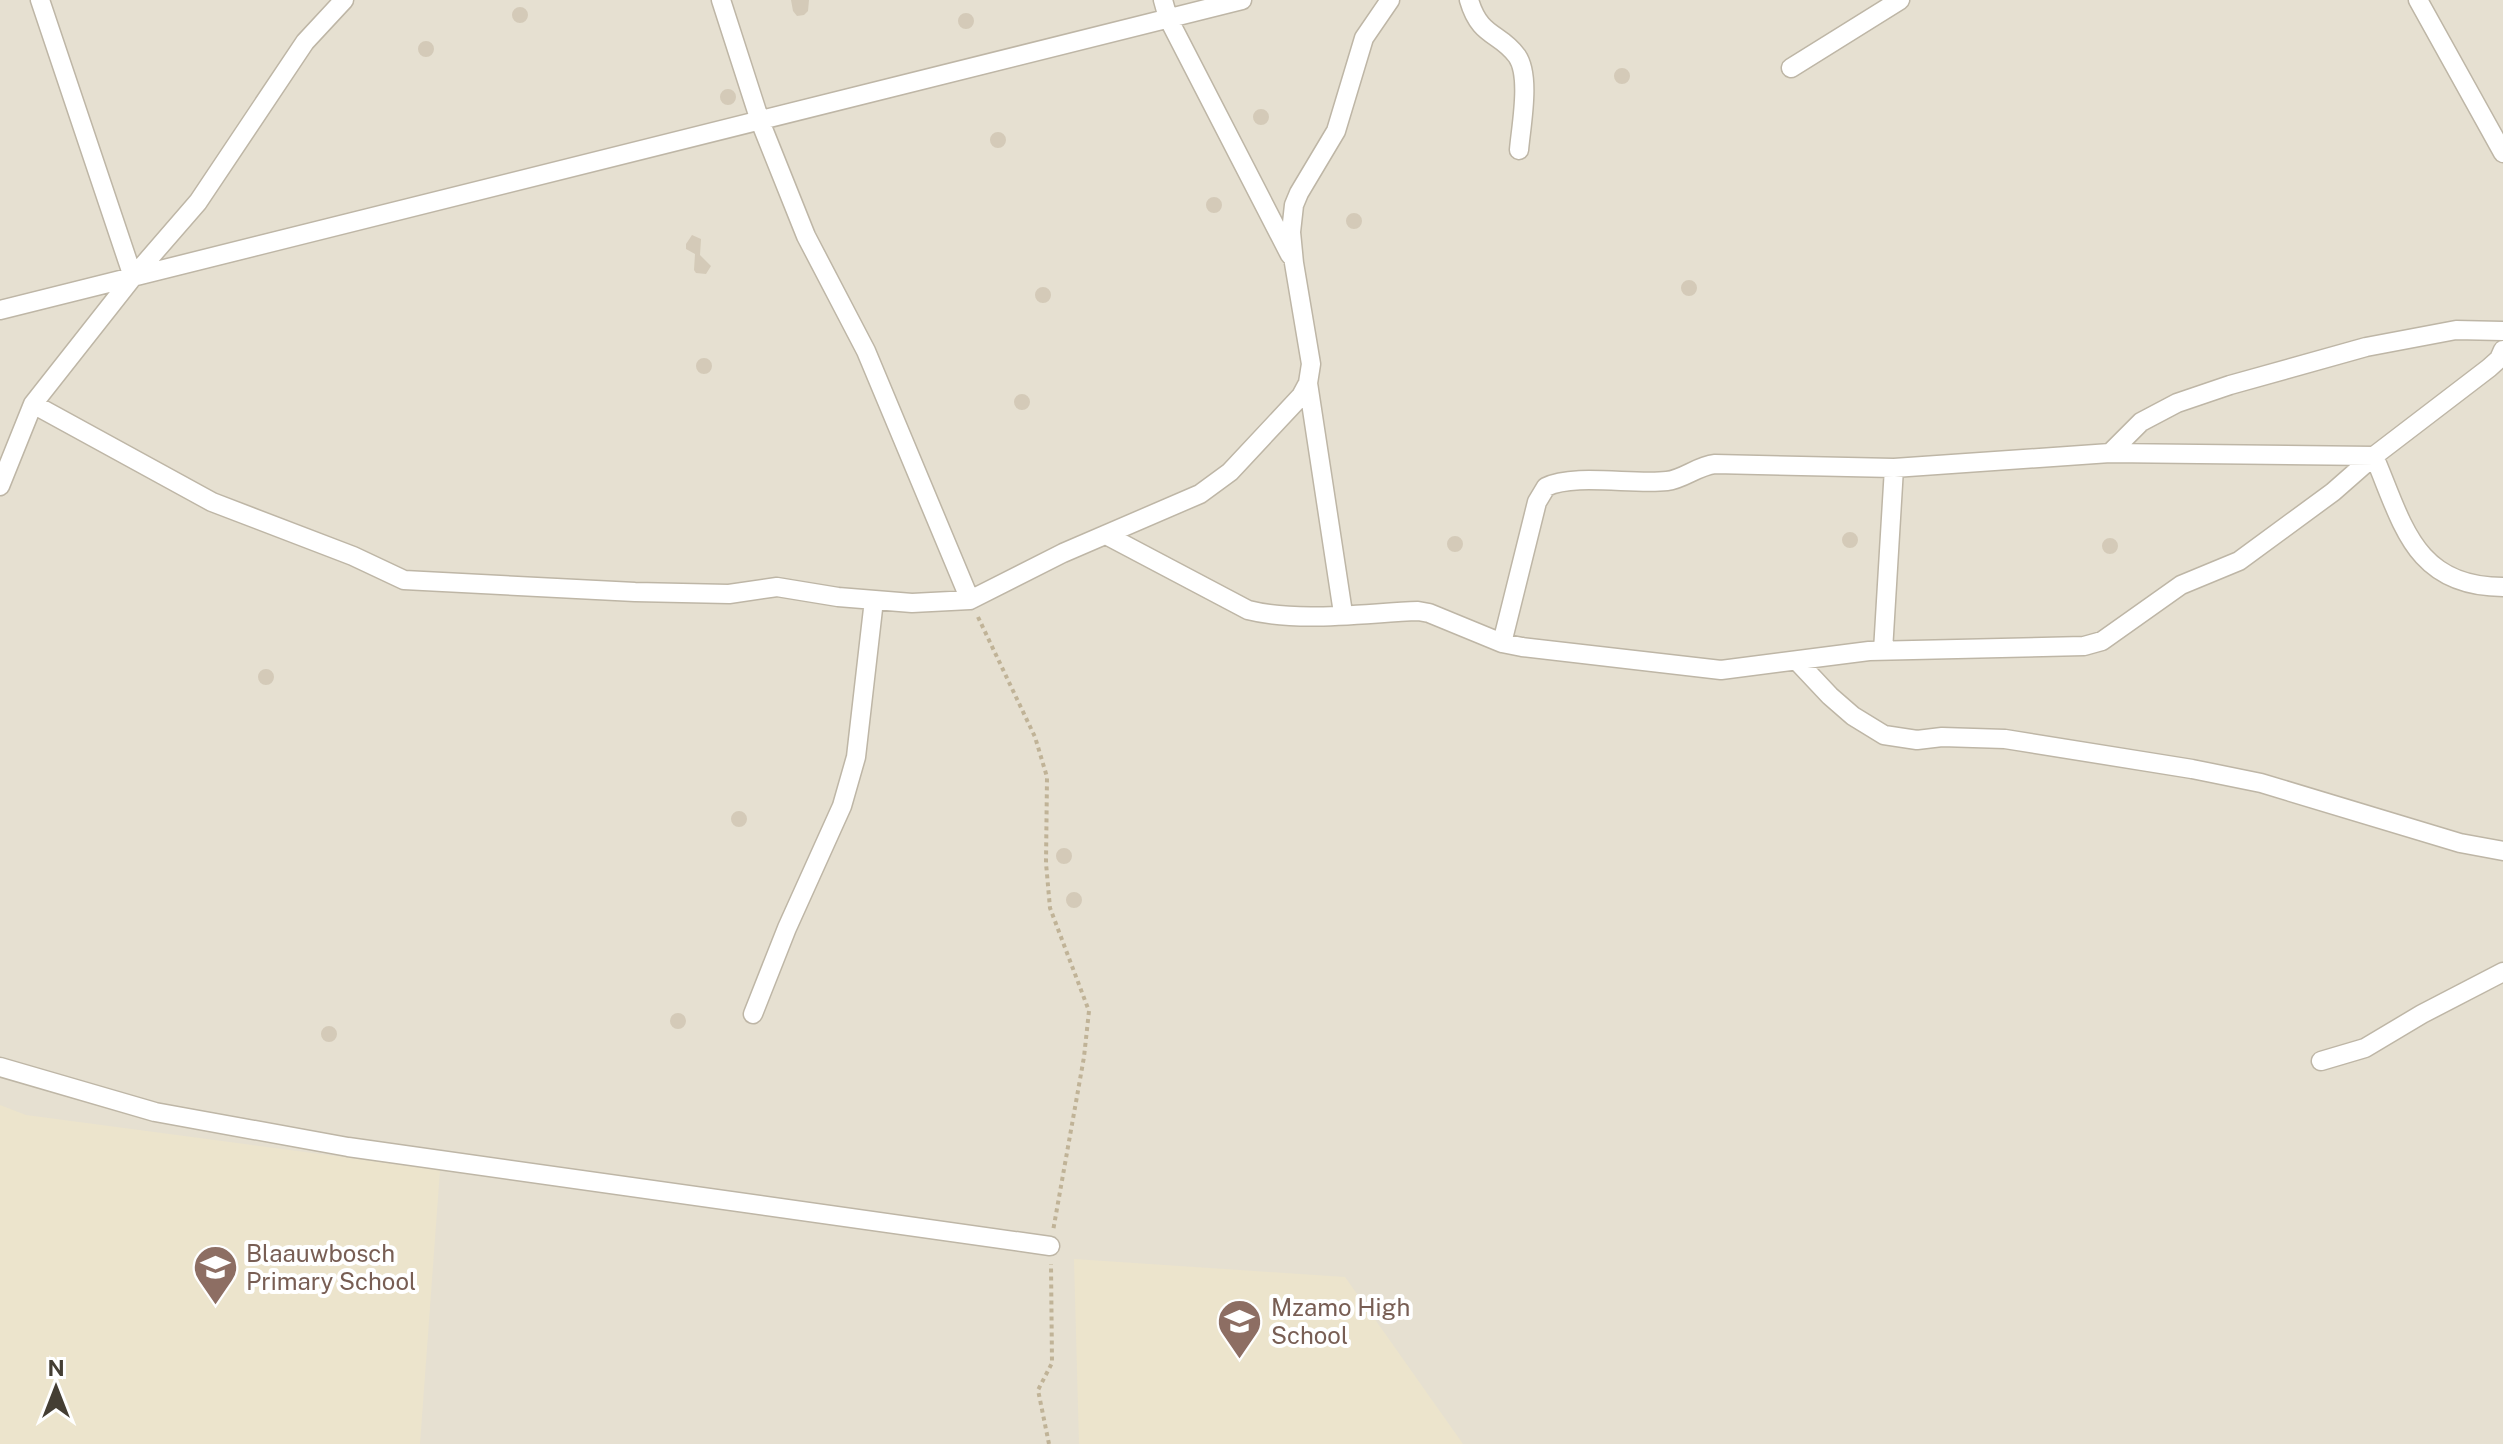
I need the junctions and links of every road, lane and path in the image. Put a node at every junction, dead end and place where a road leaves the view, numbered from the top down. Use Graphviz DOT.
graph roads {
  1 [pos="40,0"];
  2 [pos="344,0"];
  3 [pos="721,0"];
  4 [pos="1242,0"];
  5 [pos="1390,0"];
  6 [pos="1469,0"];
  7 [pos="1900,0"];
  8 [pos="2418,0"];
  9 [pos="1166,9"];
  10 [pos="1791,68"];
  11 [pos="760,121"];
  12 [pos="1519,150"];
  13 [pos="2503,153"];
  14 [pos="1294,263"];
  15 [pos="133,277"];
  16 [pos="0,310"];
  17 [pos="2503,331"];
  18 [pos="2503,350"];
  19 [pos="1308,383"];
  20 [pos="33,404"];
  21 [pos="2110,453"];
  22 [pos="2374,456"];
  23 [pos="1894,468"];
  24 [pos="0,486"];
  25 [pos="1106,535"];
  26 [pos="2503,587"];
  27 [pos="874,600"];
  28 [pos="970,600"];
  29 [pos="1343,613"];
  30 [pos="1502,643"];
  31 [pos="1883,651"];
  32 [pos="1798,662"];
  33 [pos="2503,851"];
  34 [pos="2503,972"];
  35 [pos="753,1014"];
  36 [pos="2321,1061"];
  37 [pos="0,1067"];
  38 [pos="1050,1246"];
  39 [pos="1049,1444"];
  1 -- 15 [label="street"];
  2 -- 15 [label="street"];
  3 -- 11 [label="street"];
  4 -- 9 [label="street"];
  5 -- 14 [label="street"];
  6 -- 12 [label="street"];
  7 -- 10 [label="street"];
  8 -- 13 [label="street"];
  9 -- 11 [label="street"];
  9 -- 14 [label="street"];
  11 -- 15 [label="street"];
  11 -- 28 [label="street"];
  14 -- 19 [label="street"];
  15 -- 16 [label="street"];
  15 -- 20 [label="street"];
  17 -- 21 [label="street"];
  18 -- 22 [label="street"];
  19 -- 25 [label="street"];
  19 -- 29 [label="street"];
  20 -- 24 [label="street"];
  20 -- 27 [label="street"];
  21 -- 22 [label="street"];
  21 -- 23 [label="street"];
  22 -- 26 [label="street"];
  22 -- 31 [label="street"];
  23 -- 30 [label="street"];
  23 -- 31 [label="street"];
  25 -- 28 [label="street"];
  25 -- 29 [label="street"];
  27 -- 28 [label="street"];
  27 -- 35 [label="street"];
  28 -- 38 [label="path"];
  29 -- 30 [label="street"];
  30 -- 32 [label="street"];
  31 -- 32 [label="street"];
  32 -- 33 [label="street"];
  34 -- 36 [label="street"];
  37 -- 38 [label="street"];
  38 -- 39 [label="path"];
}
